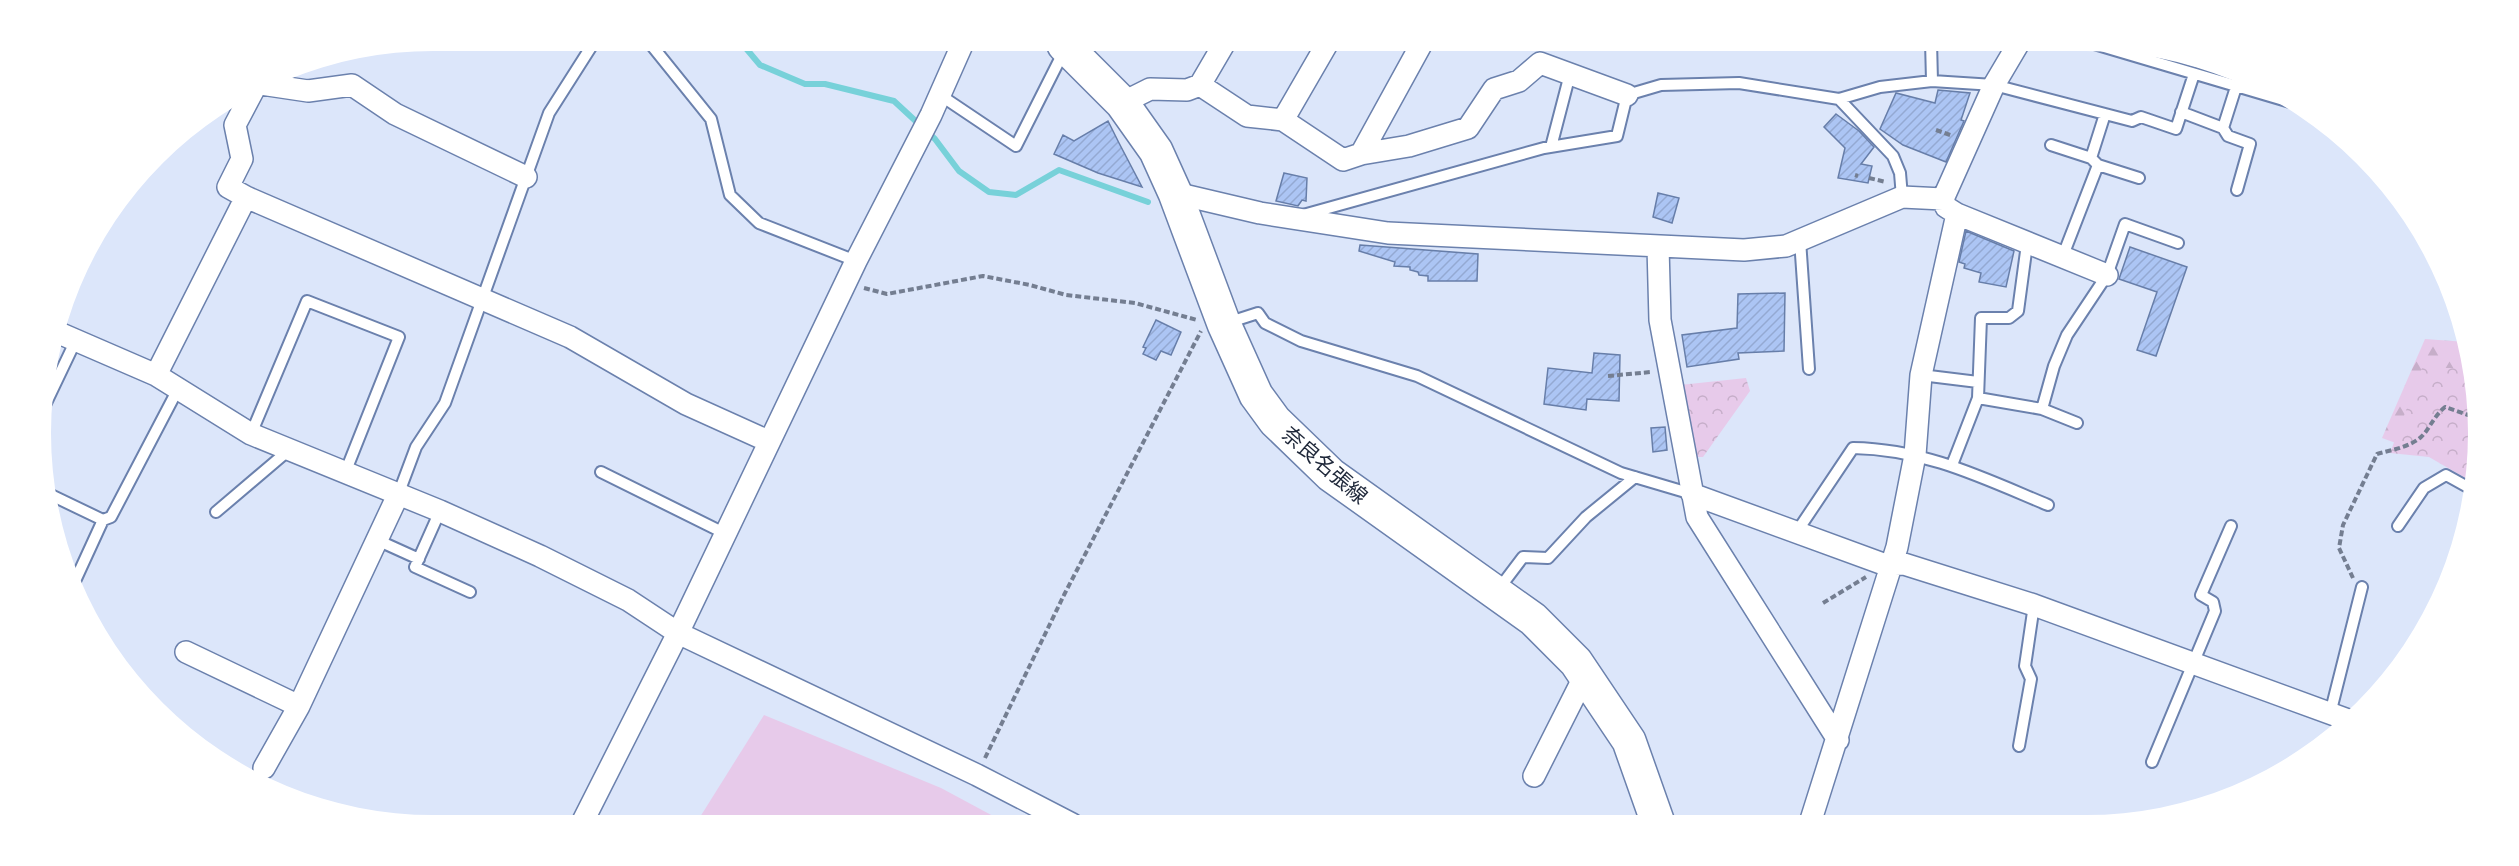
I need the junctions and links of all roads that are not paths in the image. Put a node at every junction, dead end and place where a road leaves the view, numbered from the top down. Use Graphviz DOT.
graph roads {
  1 [pos="588,51"];
  2 [pos="656,51"];
  3 [pos="959,51"];
  4 [pos="1063,51"];
  5 [pos="1070,51"];
  6 [pos="1220,51"];
  7 [pos="1323,51"];
  8 [pos="1418,51"];
  9 [pos="1931,51"];
  10 [pos="2014,51"];
  11 [pos="2127,53"];
  12 [pos="1570,74"];
  13 [pos="2194,74"];
  14 [pos="1932,81"];
  15 [pos="1994,85"];
  16 [pos="274,86"];
  17 [pos="1200,86"];
  18 [pos="2236,87"];
  19 [pos="1627,94"];
  20 [pos="940,95"];
  21 [pos="2264,95"];
  22 [pos="249,98"];
  23 [pos="1839,99"];
  24 [pos="1122,103"];
  25 [pos="2181,112"];
  26 [pos="2105,114"];
  27 [pos="1283,120"];
  28 [pos="2223,128"];
  29 [pos="2051,145"];
  30 [pos="1551,147"];
  31 [pos="1360,154"];
  32 [pos="2095,162"];
  33 [pos="526,177"];
  34 [pos="2139,178"];
  35 [pos="2237,190"];
  36 [pos="1175,193"];
  37 [pos="246,197"];
  38 [pos="1902,197"];
  39 [pos="1950,207"];
  40 [pos="1297,217"];
  41 [pos="1800,240"];
  42 [pos="2178,243"];
  43 [pos="2027,244"];
  44 [pos="1658,247"];
  45 [pos="2062,258"];
  46 [pos="856,261"];
  47 [pos="2108,275"];
  48 [pos="482,299"];
  49 [pos="1214,323"];
  50 [pos="68,337"];
  51 [pos="1809,369"];
  52 [pos="55,374"];
  53 [pos="156,375"];
  54 [pos="1921,375"];
  55 [pos="1978,382"];
  56 [pos="178,389"];
  57 [pos="1978,398"];
  58 [pos="2042,409"];
  59 [pos="2077,423"];
  60 [pos="250,434"];
  61 [pos="768,441"];
  62 [pos="289,450"];
  63 [pos="1915,455"];
  64 [pos="1952,465"];
  65 [pos="601,472"];
  66 [pos="345,473"];
  67 [pos="1635,477"];
  68 [pos="2465,486"];
  69 [pos="1692,494"];
  70 [pos="398,495"];
  71 [pos="56,498"];
  72 [pos="2048,505"];
  73 [pos="440,511"];
  74 [pos="216,512"];
  75 [pos="104,520"];
  76 [pos="2398,525"];
  77 [pos="2231,526"];
  78 [pos="724,533"];
  79 [pos="1796,533"];
  80 [pos="377,540"];
  81 [pos="419,559"];
  82 [pos="1889,565"];
  83 [pos="78,574"];
  84 [pos="2362,587"];
  85 [pos="470,592"];
  86 [pos="1496,592"];
  87 [pos="2034,604"];
  88 [pos="678,633"];
  89 [pos="186,652"];
  90 [pos="2193,663"];
  91 [pos="1585,675"];
  92 [pos="299,706"];
  93 [pos="2341,717"];
  94 [pos="2337,721"];
  95 [pos="1838,741"];
  96 [pos="2019,746"];
  97 [pos="2152,762"];
  98 [pos="261,774"];
  99 [pos="1534,776"];
  100 [pos="586,815"];
  101 [pos="1055,815"];
  102 [pos="1655,815"];
  103 [pos="1813,815"];
  1 -- 33 [label="lane"];
  2 -- 46 [label="lane"];
  3 -- 20 [label="street"];
  4 -- 20 [label="lane"];
  5 -- 24 [label="main road, 奈良名張線"];
  6 -- 17 [label="street"];
  7 -- 27 [label="street"];
  8 -- 31 [label="street"];
  9 -- 14 [label="lane"];
  10 -- 15 [label="street"];
  11 -- 13 [label="lane"];
  12 -- 19 [label="street"];
  12 -- 30 [label="lane"];
  12 -- 31 [label="street"];
  13 -- 18 [label="lane"];
  13 -- 25 [label="lane"];
  14 -- 15 [label="lane"];
  14 -- 23 [label="lane"];
  15 -- 26 [label="lane"];
  15 -- 39 [label="street"];
  16 -- 33 [label="street"];
  17 -- 24 [label="street"];
  17 -- 27 [label="street"];
  18 -- 21 [label="lane"];
  18 -- 28 [label="lane"];
  19 -- 23 [label="lane"];
  19 -- 30 [label="lane"];
  20 -- 46 [label="street"];
  22 -- 37 [label="street"];
  23 -- 38 [label="lane"];
  24 -- 36 [label="main road, 奈良名張線"];
  25 -- 26 [label="lane"];
  25 -- 28 [label="lane"];
  26 -- 32 [label="lane"];
  27 -- 31 [label="street"];
  28 -- 35 [label="lane"];
  29 -- 32 [label="lane"];
  30 -- 40 [label="lane"];
  32 -- 34 [label="lane"];
  32 -- 45 [label="lane"];
  33 -- 48 [label="lane"];
  36 -- 40 [label="street"];
  36 -- 49 [label="main road, 奈良名張線"];
  37 -- 48 [label="street"];
  37 -- 53 [label="street"];
  38 -- 39 [label="street"];
  38 -- 41 [label="street"];
  39 -- 43 [label="street"];
  39 -- 54 [label="street"];
  40 -- 44 [label="street"];
  41 -- 44 [label="street"];
  41 -- 51 [label="lane"];
  42 -- 47 [label="lane"];
  43 -- 45 [label="street"];
  43 -- 55 [label="lane"];
  44 -- 69 [label="street"];
  45 -- 47 [label="street"];
  46 -- 61 [label="street"];
  47 -- 58 [label="lane"];
  48 -- 61 [label="street"];
  48 -- 70 [label="lane"];
  49 -- 67 [label="lane"];
  49 -- 86 [label="main road, 奈良名張線"];
  50 -- 52 [label="lane"];
  50 -- 53 [label="street"];
  53 -- 56 [label="street"];
  54 -- 55 [label="lane"];
  54 -- 63 [label="street"];
  55 -- 57 [label="lane"];
  56 -- 60 [label="street"];
  56 -- 75 [label="lane"];
  57 -- 58 [label="lane"];
  57 -- 64 [label="lane"];
  58 -- 59 [label="lane"];
  60 -- 62 [label="street"];
  60 -- 66 [label="lane"];
  61 -- 78 [label="street"];
  62 -- 66 [label="street"];
  62 -- 74 [label="lane"];
  63 -- 64 [label="lane"];
  63 -- 79 [label="lane"];
  63 -- 82 [label="street"];
  64 -- 72 [label="lane"];
  65 -- 78 [label="lane"];
  66 -- 70 [label="street"];
  67 -- 69 [label="lane"];
  67 -- 86 [label="lane"];
  68 -- 76 [label="lane"];
  69 -- 79 [label="street"];
  69 -- 95 [label="street"];
  70 -- 73 [label="street"];
  70 -- 80 [label="street"];
  71 -- 75 [label="lane"];
  73 -- 81 [label="lane"];
  73 -- 88 [label="street"];
  75 -- 83 [label="lane"];
  77 -- 90 [label="lane"];
  78 -- 88 [label="street"];
  79 -- 82 [label="street"];
  80 -- 81 [label="lane"];
  80 -- 92 [label="street"];
  81 -- 85 [label="lane"];
  82 -- 87 [label="street"];
  82 -- 95 [label="street"];
  84 -- 93 [label="lane"];
  86 -- 91 [label="main road, 奈良名張線"];
  87 -- 90 [label="street"];
  87 -- 96 [label="lane"];
  88 -- 100 [label="street"];
  88 -- 101 [label="street"];
  89 -- 92 [label="street"];
  90 -- 94 [label="street"];
  90 -- 97 [label="lane"];
  91 -- 99 [label="street"];
  91 -- 102 [label="main road, 奈良名張線"];
  92 -- 98 [label="street"];
  95 -- 103 [label="street"];
}
